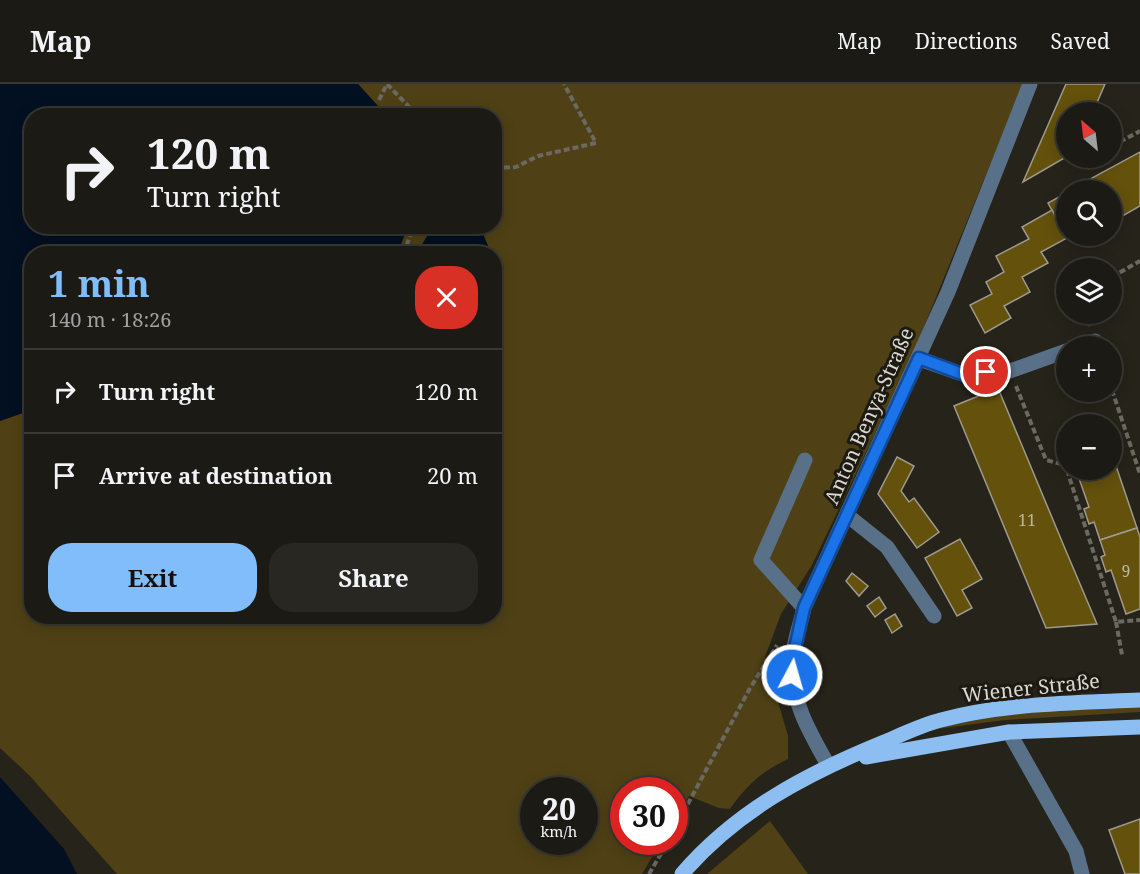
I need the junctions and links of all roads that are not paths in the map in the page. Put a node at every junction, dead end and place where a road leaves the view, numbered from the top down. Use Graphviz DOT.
graph roads {
  1 [pos="1030,84"];
  2 [pos="1056,355"];
  3 [pos="919,358"];
  4 [pos="805,460"];
  5 [pos="847,515"];
  6 [pos="804,608"];
  7 [pos="934,616"];
  8 [pos="1140,700"];
  9 [pos="1140,727"];
  10 [pos="1009,732"];
  11 [pos="828,765"];
  12 [pos="682,874"];
  13 [pos="1082,874"];
  1 -- 3 [label="street, Anton Benya-Straße"];
  2 -- 3 [label="street"];
  3 -- 5 [label="street, Anton Benya-Straße"];
  4 -- 6 [label="street"];
  5 -- 6 [label="street, Anton Benya-Straße"];
  5 -- 7 [label="street"];
  6 -- 11 [label="street, Anton Benya-Straße"];
  8 -- 11 [label="main road, Wiener Straße"];
  9 -- 10 [label="main road, Wiener Straße"];
  10 -- 11 [label="main road, Wiener Straße"];
  10 -- 13 [label="street"];
  11 -- 12 [label="main road, Wiener Straße"];
}
